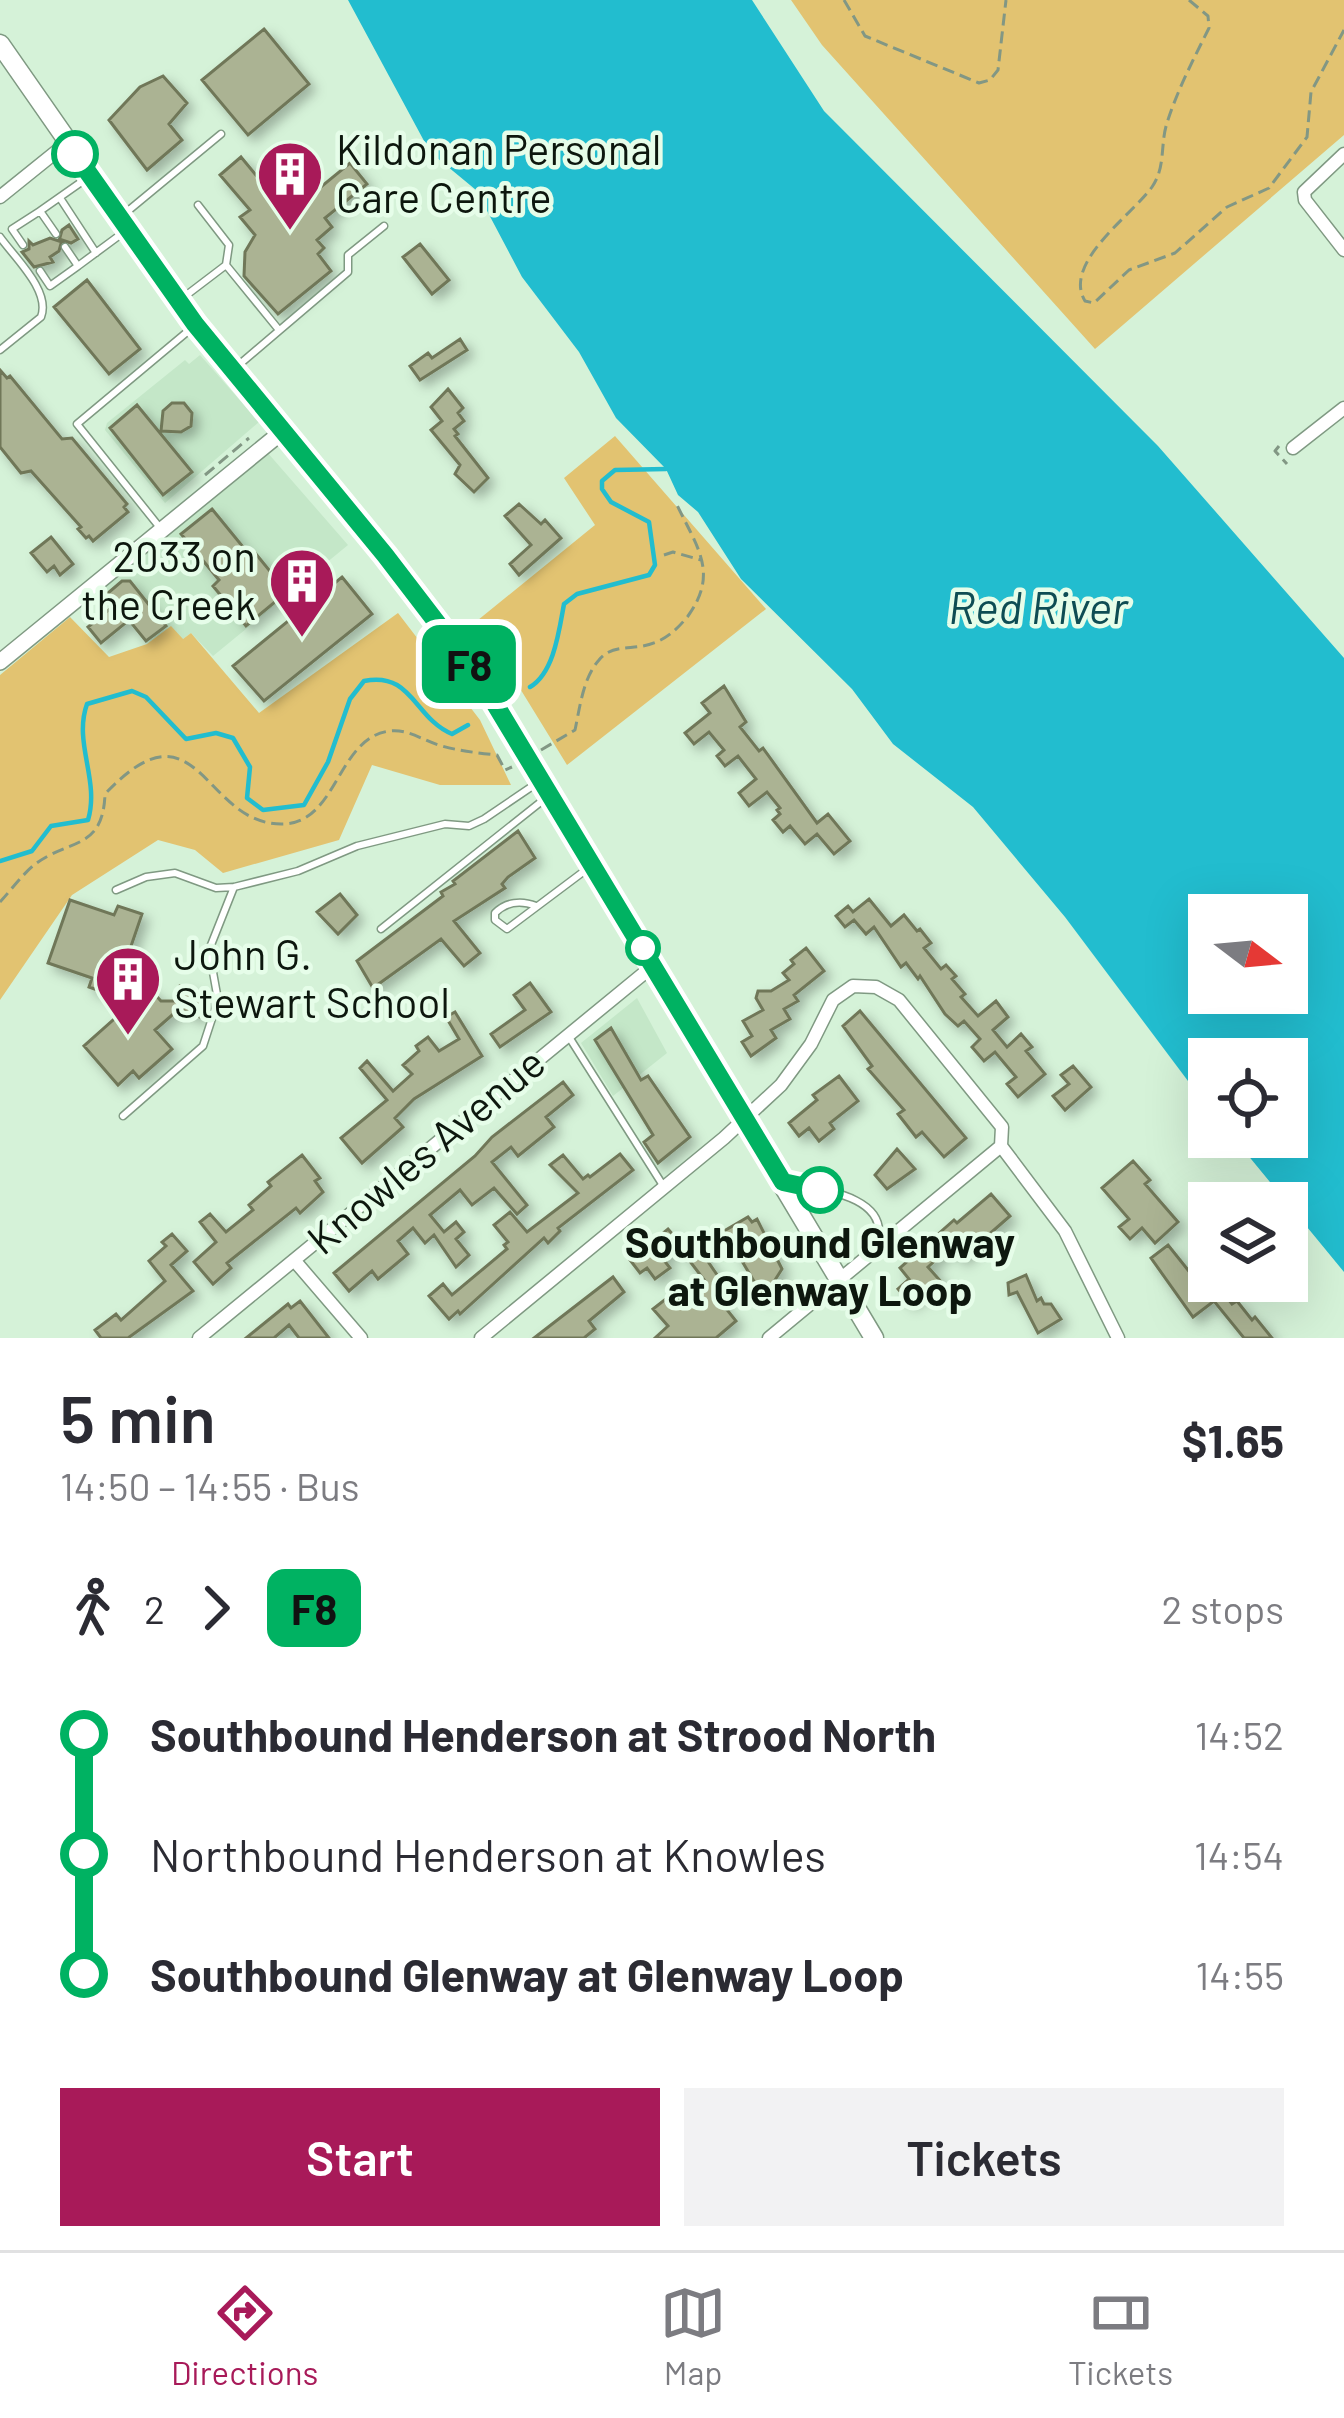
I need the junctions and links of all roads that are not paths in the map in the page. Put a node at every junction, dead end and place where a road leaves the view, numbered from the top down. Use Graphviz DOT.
graph roads {
  1 [pos="0,44"];
  2 [pos="221,134"];
  3 [pos="67,142"];
  4 [pos="1344,154"];
  5 [pos="90,176"];
  6 [pos="0,197"];
  7 [pos="60,198"];
  8 [pos="198,205"];
  9 [pos="40,211"];
  10 [pos="124,223"];
  11 [pos="384,226"];
  12 [pos="56,234"];
  13 [pos="0,237"];
  14 [pos="23,245"];
  15 [pos="65,247"];
  16 [pos="1344,250"];
  17 [pos="96,253"];
  18 [pos="226,265"];
  19 [pos="78,266"];
  20 [pos="40,271"];
  21 [pos="180,300"];
  22 [pos="195,324"];
  23 [pos="280,330"];
  24 [pos="0,350"];
  25 [pos="233,370"];
  26 [pos="1344,408"];
  27 [pos="1299,419"];
  28 [pos="283,431"];
  29 [pos="1311,435"];
  30 [pos="1293,448"];
  31 [pos="161,529"];
  32 [pos="0,662"];
  33 [pos="547,786"];
  34 [pos="594,864"];
  35 [pos="234,887"];
  36 [pos="116,890"];
  37 [pos="536,906"];
  38 [pos="381,929"];
  39 [pos="654,965"];
  40 [pos="567,1034"];
  41 [pos="123,1116"];
  42 [pos="745,1119"];
  43 [pos="1001,1146"];
  44 [pos="783,1182"];
  45 [pos="664,1187"];
  46 [pos="874,1250"];
  47 [pos="294,1260"];
  48 [pos="840,1281"];
  49 [pos="199,1338"];
  50 [pos="361,1338"];
  51 [pos="481,1338"];
  52 [pos="769,1338"];
  53 [pos="874,1338"];
  54 [pos="1118,1338"];
  1 -- 3 [label="main road"];
  2 -- 10 [label="lane"];
  3 -- 5 [label="main road"];
  3 -- 6 [label="street"];
  4 -- 16 [label="street"];
  5 -- 7 [label="lane"];
  5 -- 10 [label="main road"];
  7 -- 9 [label="lane"];
  7 -- 17 [label="lane"];
  8 -- 18 [label="lane"];
  9 -- 12 [label="lane"];
  9 -- 14 [label="lane"];
  10 -- 17 [label="lane"];
  10 -- 21 [label="main road"];
  11 -- 23 [label="lane"];
  13 -- 24 [label="lane"];
  15 -- 19 [label="lane"];
  17 -- 19 [label="lane"];
  18 -- 21 [label="lane"];
  18 -- 23 [label="lane"];
  19 -- 20 [label="lane"];
  21 -- 22 [label="main road"];
  22 -- 25 [label="main road"];
  22 -- 31 [label="lane"];
  23 -- 25 [label="lane"];
  25 -- 28 [label="main road"];
  26 -- 29 [label="street"];
  27 -- 29 [label="street"];
  28 -- 31 [label="street"];
  28 -- 33 [label="main road"];
  29 -- 30 [label="street"];
  31 -- 32 [label="street"];
  33 -- 34 [label="main road"];
  33 -- 35 [label="lane"];
  33 -- 38 [label="lane"];
  34 -- 37 [label="lane"];
  34 -- 39 [label="main road"];
  35 -- 36 [label="lane"];
  35 -- 41 [label="lane"];
  37 -- 37 [label="lane"];
  39 -- 40 [label="street, Knowles Avenue"];
  39 -- 42 [label="main road"];
  40 -- 45 [label="lane"];
  40 -- 47 [label="street, Knowles Avenue"];
  42 -- 43 [label="street"];
  42 -- 44 [label="main road"];
  42 -- 45 [label="street"];
  43 -- 46 [label="street"];
  43 -- 54 [label="street"];
  44 -- 46 [label="lane"];
  44 -- 48 [label="main road"];
  45 -- 51 [label="street"];
  46 -- 48 [label="street"];
  47 -- 49 [label="street, Knowles Avenue"];
  47 -- 50 [label="street"];
  48 -- 52 [label="street"];
  48 -- 53 [label="main road"];
}
